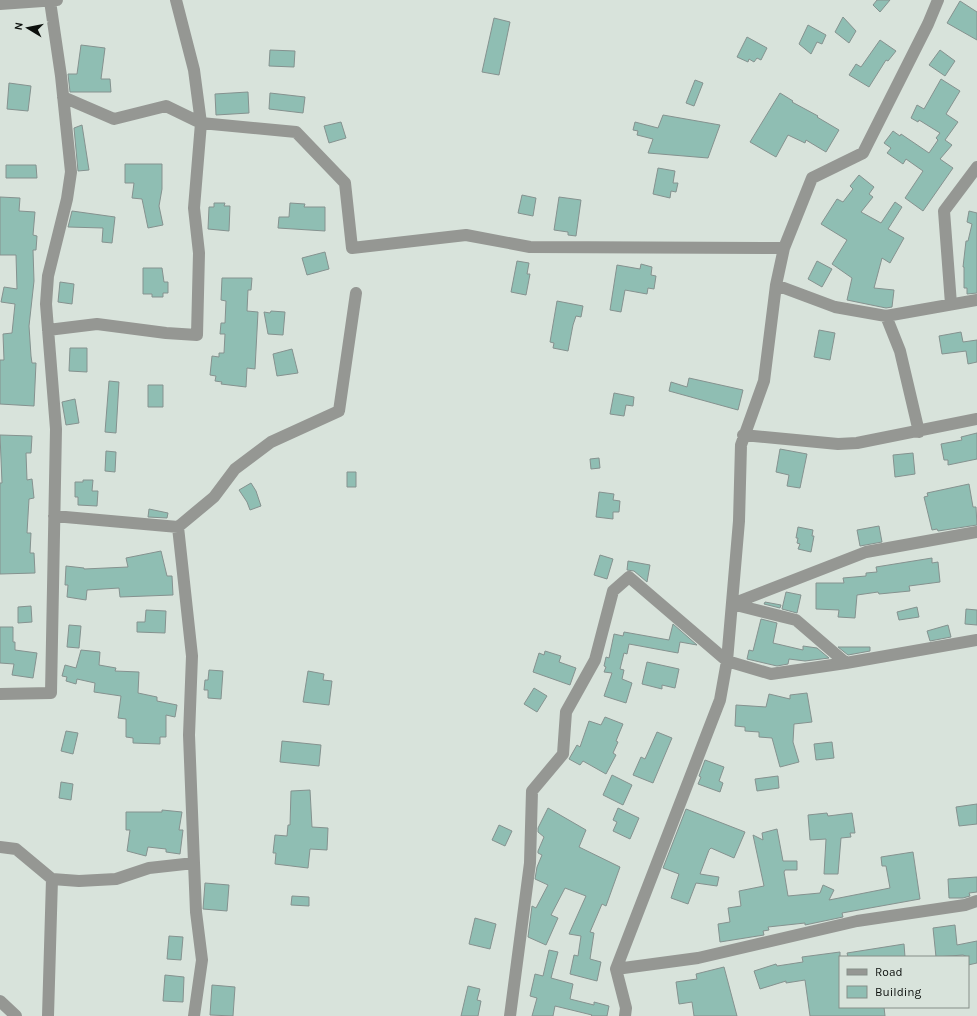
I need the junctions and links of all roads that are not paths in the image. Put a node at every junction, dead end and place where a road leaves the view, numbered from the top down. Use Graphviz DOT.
graph roads {
  1 [pos="54,0"];
  2 [pos="176,0"];
  3 [pos="938,0"];
  4 [pos="0,4"];
  5 [pos="64,97"];
  6 [pos="201,123"];
  7 [pos="977,167"];
  8 [pos="784,248"];
  9 [pos="776,285"];
  10 [pos="356,293"];
  11 [pos="977,300"];
  12 [pos="951,304"];
  13 [pos="886,316"];
  14 [pos="48,330"];
  15 [pos="977,419"];
  16 [pos="919,432"];
  17 [pos="743,435"];
  18 [pos="54,516"];
  19 [pos="178,527"];
  20 [pos="977,532"];
  21 [pos="732,604"];
  22 [pos="977,640"];
  23 [pos="727,661"];
  24 [pos="846,663"];
  25 [pos="0,694"];
  26 [pos="0,847"];
  27 [pos="194,863"];
  28 [pos="52,879"];
  29 [pos="977,901"];
  30 [pos="616,969"];
  31 [pos="0,1001"];
  32 [pos="16,1016"];
  33 [pos="48,1016"];
  34 [pos="194,1016"];
  35 [pos="510,1016"];
  36 [pos="625,1016"];
  1 -- 4 [label="street"];
  1 -- 5 [label="street"];
  2 -- 6 [label="street"];
  3 -- 8 [label="street"];
  5 -- 6 [label="street"];
  5 -- 14 [label="street"];
  6 -- 8 [label="street"];
  6 -- 14 [label="street"];
  7 -- 12 [label="street"];
  8 -- 9 [label="street"];
  9 -- 13 [label="street"];
  9 -- 17 [label="street"];
  10 -- 19 [label="street"];
  11 -- 12 [label="street"];
  12 -- 13 [label="street"];
  13 -- 16 [label="street"];
  14 -- 18 [label="street"];
  15 -- 16 [label="street"];
  16 -- 17 [label="street"];
  17 -- 21 [label="street"];
  18 -- 19 [label="street"];
  18 -- 25 [label="street"];
  19 -- 27 [label="street"];
  20 -- 21 [label="street"];
  21 -- 23 [label="street"];
  21 -- 24 [label="street"];
  22 -- 24 [label="street"];
  23 -- 24 [label="street"];
  23 -- 30 [label="street"];
  23 -- 35 [label="street"];
  26 -- 28 [label="street"];
  27 -- 28 [label="street"];
  27 -- 34 [label="street"];
  28 -- 33 [label="street"];
  29 -- 30 [label="street"];
  30 -- 36 [label="street"];
  31 -- 32 [label="street"];
}
